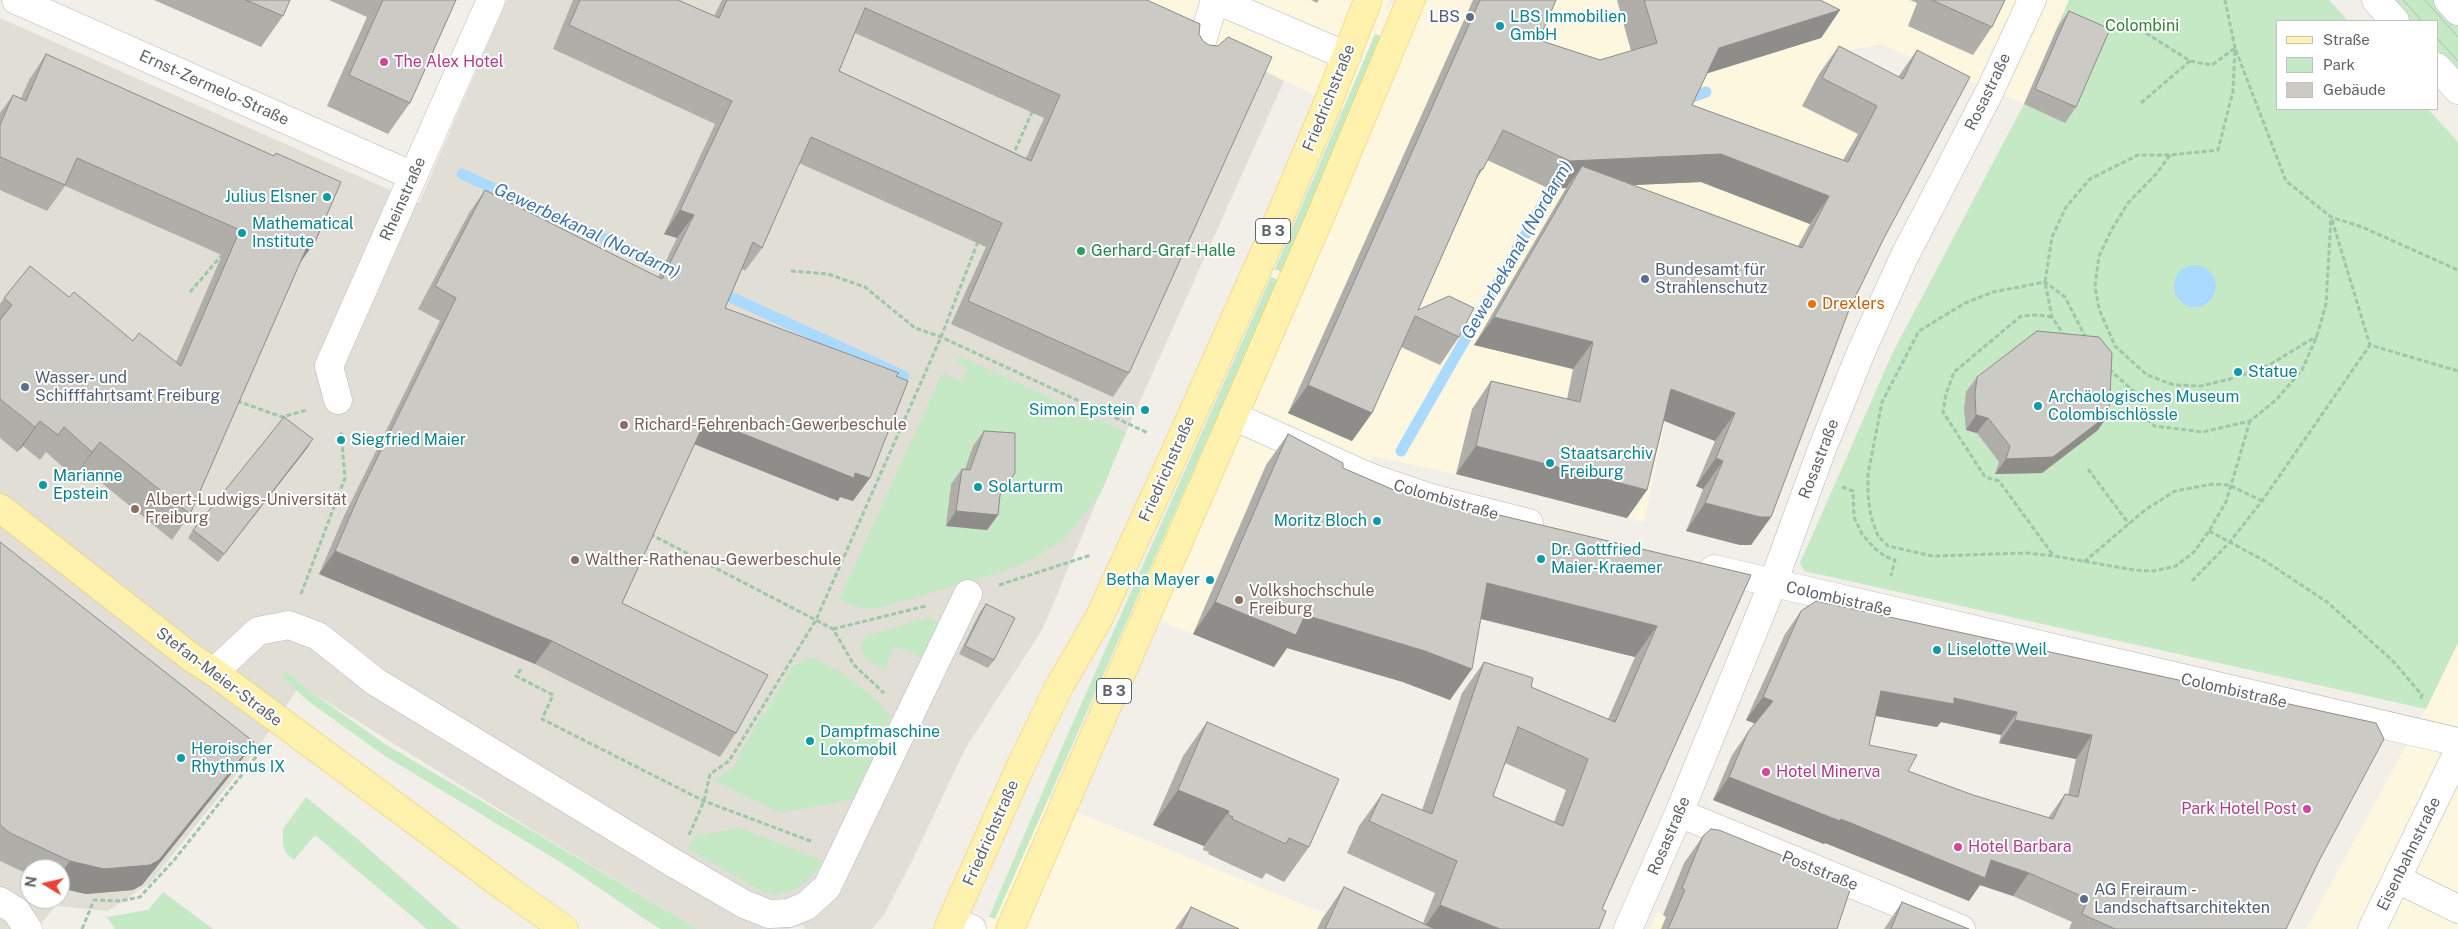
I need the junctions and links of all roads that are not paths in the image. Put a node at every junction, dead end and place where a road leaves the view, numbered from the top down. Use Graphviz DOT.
graph roads {
  1 [pos="16,0"];
  2 [pos="491,0"];
  3 [pos="1216,0"];
  4 [pos="1368,0"];
  5 [pos="1410,0"];
  6 [pos="2032,0"];
  7 [pos="2376,0"];
  8 [pos="2448,0"];
  9 [pos="2458,11"];
  10 [pos="2394,20"];
  11 [pos="1198,54"];
  12 [pos="1347,56"];
  13 [pos="2438,68"];
  14 [pos="2458,90"];
  15 [pos="413,176"];
  16 [pos="338,400"];
  17 [pos="1233,416"];
  18 [pos="0,508"];
  19 [pos="1554,529"];
  20 [pos="1687,562"];
  21 [pos="1773,583"];
  22 [pos="968,594"];
  23 [pos="214,672"];
  24 [pos="2458,742"];
  25 [pos="2458,752"];
  26 [pos="1679,813"];
  27 [pos="2397,879"];
  28 [pos="0,901"];
  29 [pos="2458,909"];
  30 [pos="957,926"];
  31 [pos="28,929"];
  32 [pos="564,929"];
  33 [pos="1010,929"];
  34 [pos="1628,929"];
  35 [pos="1961,929"];
  36 [pos="2372,929"];
  1 -- 15 [label="street, Ernst-Zermelo-Straße"];
  2 -- 15 [label="street, Rheinstraße"];
  3 -- 11 [label="street"];
  3 -- 12 [label="street"];
  4 -- 12 [label="main road, Friedrichstraße / B 3"];
  5 -- 17 [label="main road, B 3"];
  6 -- 21 [label="street, Rosastraße"];
  7 -- 10 [label="street"];
  8 -- 9 [label="street"];
  12 -- 30 [label="main road, Friedrichstraße / B 3"];
  13 -- 14 [label="street"];
  15 -- 16 [label="street, Rheinstraße"];
  17 -- 19 [label="street, Colombistraße"];
  17 -- 33 [label="main road, B 3"];
  18 -- 23 [label="main road, Stefan-Meier-Straße"];
  20 -- 21 [label="street, Colombistraße"];
  21 -- 24 [label="street, Colombistraße"];
  21 -- 26 [label="street, Rosastraße"];
  22 -- 23 [label="street"];
  23 -- 32 [label="main road, Stefan-Meier-Straße"];
  25 -- 27 [label="street, Eisenbahnstraße"];
  26 -- 34 [label="street, Rosastraße"];
  26 -- 35 [label="street, Poststraße"];
  27 -- 29 [label="street"];
  27 -- 36 [label="street, Eisenbahnstraße"];
  28 -- 31 [label="street"];
}
